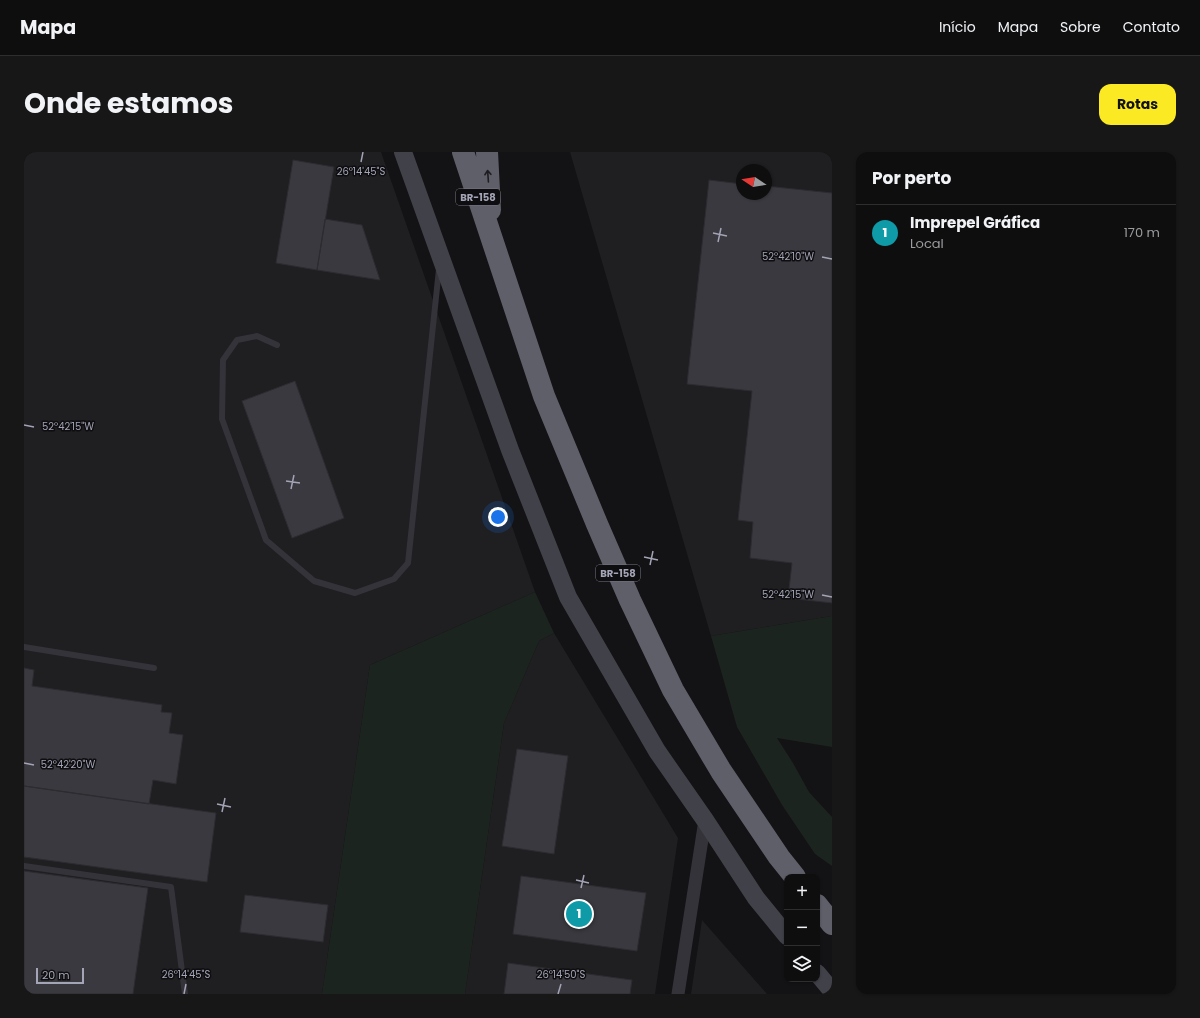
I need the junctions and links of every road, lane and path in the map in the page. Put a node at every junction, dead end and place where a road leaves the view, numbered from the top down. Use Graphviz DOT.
graph roads {
  1 [pos="403,152"];
  2 [pos="463,152"];
  3 [pos="487,152"];
  4 [pos="493,243"];
  5 [pos="441,256"];
  6 [pos="277,345"];
  7 [pos="24,647"];
  8 [pos="154,668"];
  9 [pos="705,820"];
  10 [pos="24,866"];
  11 [pos="793,874"];
  12 [pos="820,909"];
  13 [pos="832,924"];
  14 [pos="784,932"];
  15 [pos="820,977"];
  16 [pos="832,991"];
  17 [pos="185,994"];
  18 [pos="678,994"];
  1 -- 5 [label="street"];
  2 -- 4 [label="highway, BR-158"];
  4 -- 3 [label="highway, one-way"];
  4 -- 11 [label="highway, BR-158"];
  5 -- 6 [label="lane"];
  5 -- 9 [label="street"];
  7 -- 8 [label="lane"];
  9 -- 14 [label="street"];
  9 -- 18 [label="street"];
  10 -- 17 [label="lane"];
  12 -- 13 [label="highway"];
  15 -- 16 [label="street"];
}
